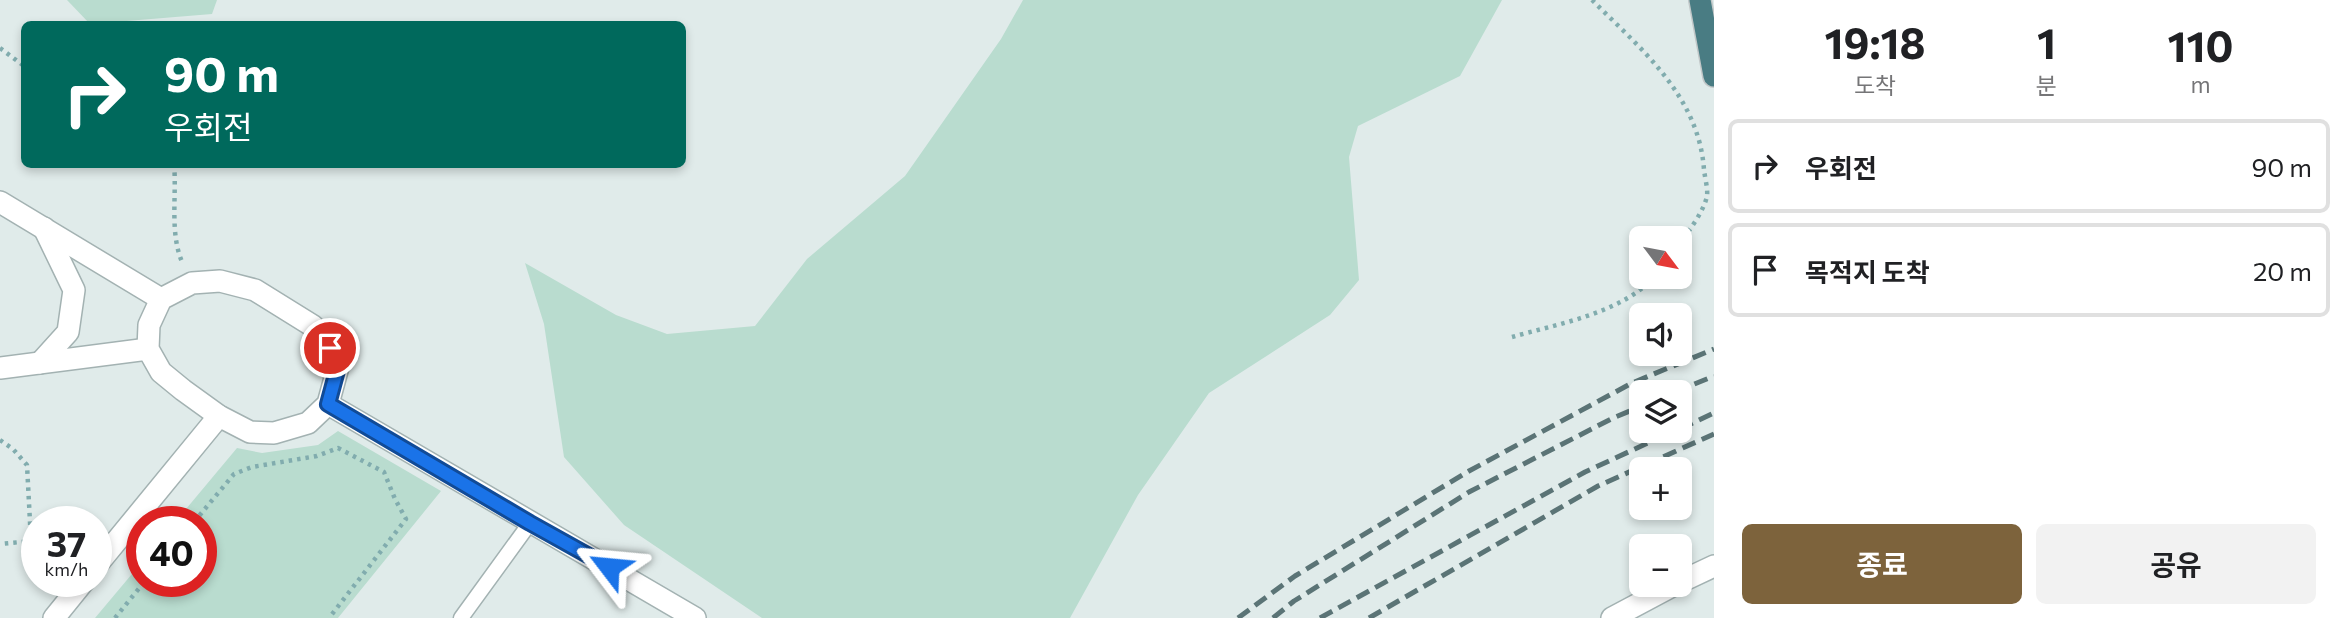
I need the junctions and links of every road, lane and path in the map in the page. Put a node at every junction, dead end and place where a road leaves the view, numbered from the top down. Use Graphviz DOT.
graph roads {
  1 [pos="1592,0"];
  2 [pos="1700,0"];
  3 [pos="0,48"];
  4 [pos="21,64"];
  5 [pos="1714,76"];
  6 [pos="174,168"];
  7 [pos="0,202"];
  8 [pos="1692,227"];
  9 [pos="44,228"];
  10 [pos="192,284"];
  11 [pos="1639,289"];
  12 [pos="161,299"];
  13 [pos="1512,337"];
  14 [pos="148,349"];
  15 [pos="40,363"];
  16 [pos="0,368"];
  17 [pos="328,404"];
  18 [pos="219,416"];
  19 [pos="0,439"];
  20 [pos="207,506"];
  21 [pos="530,523"];
  22 [pos="0,544"];
  23 [pos="112,546"];
  24 [pos="1714,566"];
  25 [pos="1692,576"];
  26 [pos="71,597"];
  27 [pos="132,597"];
  28 [pos="1652,597"];
  29 [pos="54,618"];
  30 [pos="115,618"];
  31 [pos="328,618"];
  32 [pos="461,618"];
  33 [pos="695,618"];
  34 [pos="1612,618"];
  1 -- 8 [label="path"];
  2 -- 5 [label="highway"];
  3 -- 4 [label="path"];
  6 -- 10 [label="path"];
  7 -- 9 [label="street"];
  9 -- 12 [label="street"];
  9 -- 15 [label="street"];
  10 -- 12 [label="street"];
  10 -- 17 [label="street"];
  11 -- 13 [label="path"];
  12 -- 14 [label="street"];
  14 -- 15 [label="street"];
  14 -- 18 [label="street"];
  15 -- 16 [label="street"];
  17 -- 18 [label="street"];
  17 -- 21 [label="street"];
  18 -- 23 [label="street"];
  19 -- 22 [label="path"];
  20 -- 31 [label="path"];
  21 -- 32 [label="lane"];
  21 -- 33 [label="street"];
  24 -- 25 [label="street"];
  26 -- 29 [label="street"];
  27 -- 30 [label="path"];
  28 -- 34 [label="street"];
}
